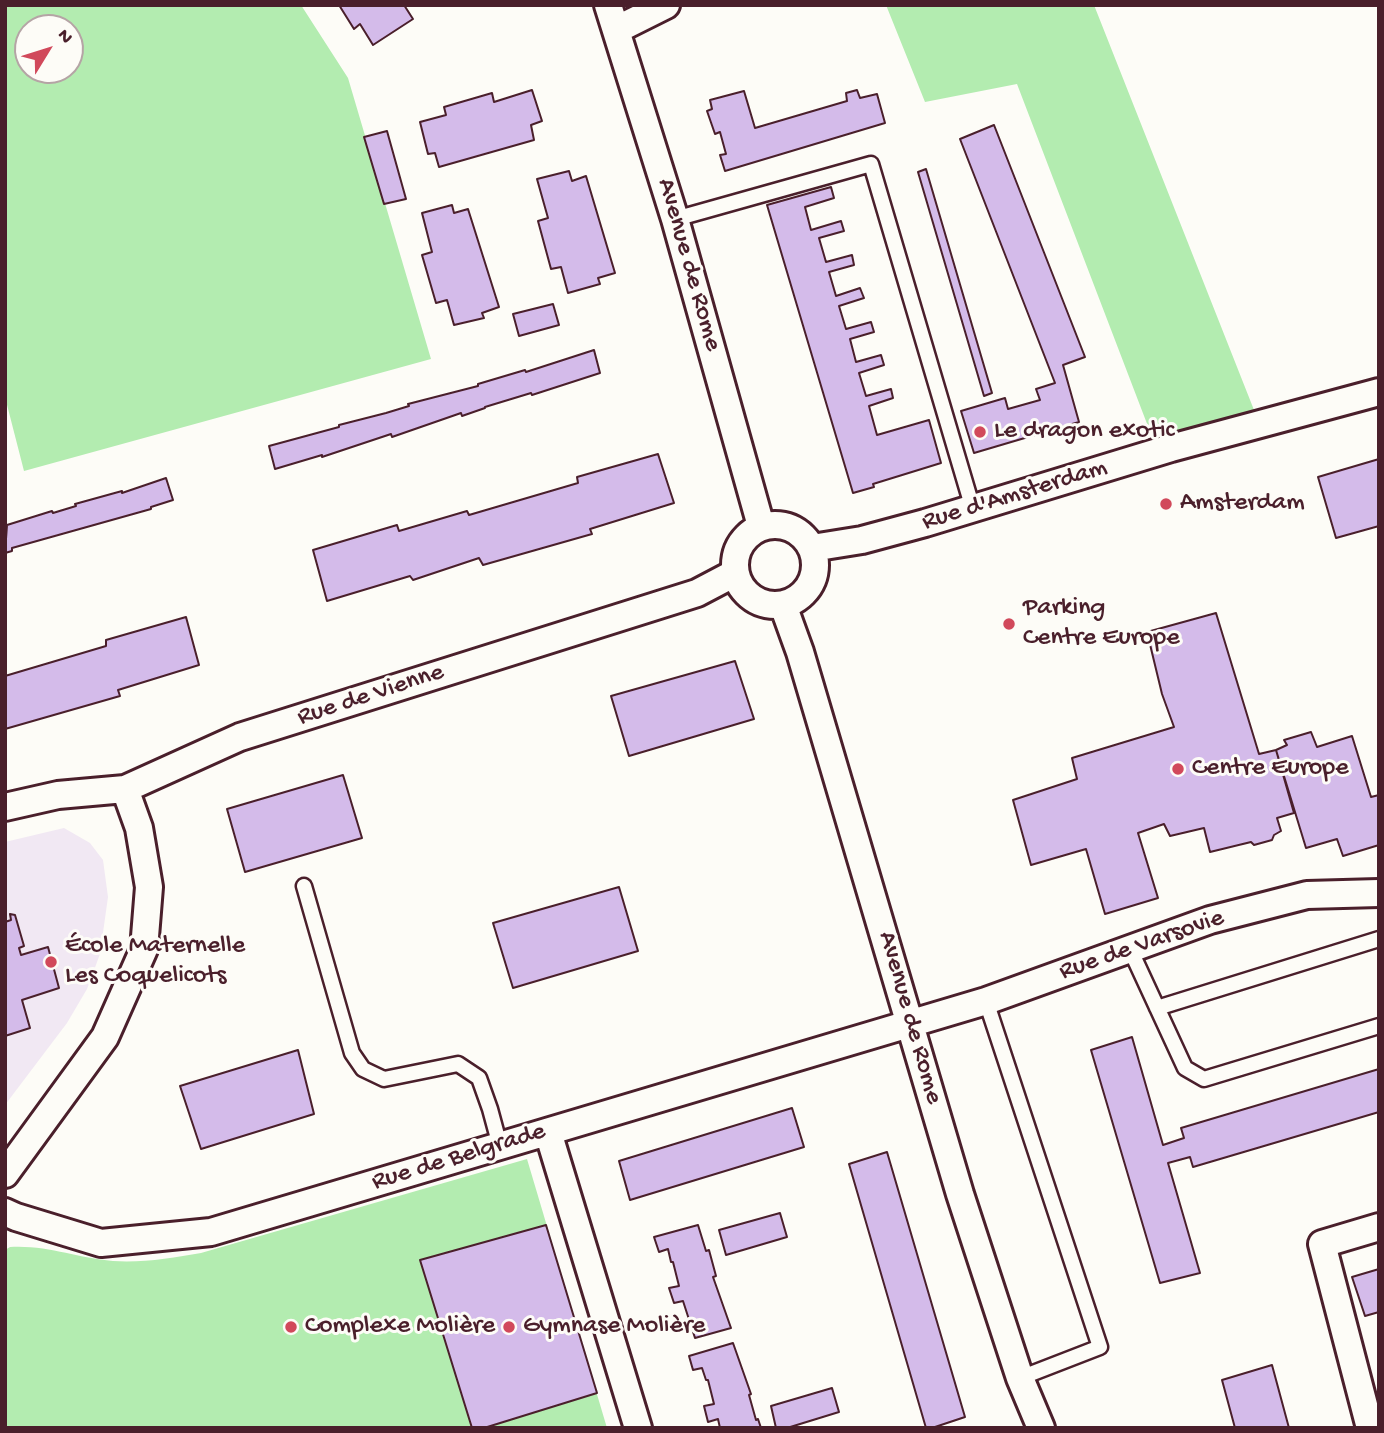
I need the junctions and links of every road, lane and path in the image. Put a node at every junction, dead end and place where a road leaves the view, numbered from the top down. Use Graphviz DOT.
graph roads {
  1 [pos="666,5"];
  2 [pos="612,17"];
  3 [pos="675,219"];
  4 [pos="1379,392"];
  5 [pos="973,509"];
  6 [pos="761,526"];
  7 [pos="812,548"];
  8 [pos="735,573"];
  9 [pos="783,605"];
  10 [pos="125,789"];
  11 [pos="5,807"];
  12 [pos="304,886"];
  13 [pos="1379,893"];
  14 [pos="1379,939"];
  15 [pos="1130,949"];
  16 [pos="986,1001"];
  17 [pos="1157,1008"];
  18 [pos="910,1023"];
  19 [pos="1379,1026"];
  20 [pos="548,1132"];
  21 [pos="500,1146"];
  22 [pos="5,1174"];
  23 [pos="5,1212"];
  24 [pos="1379,1227"];
  25 [pos="1020,1378"];
  26 [pos="638,1428"];
  27 [pos="1041,1428"];
  28 [pos="1370,1428"];
  1 -- 2 [label="street"];
  2 -- 3 [label="street, Avenue de Rome"];
  3 -- 5 [label="lane"];
  3 -- 6 [label="street, Avenue de Rome"];
  4 -- 5 [label="street, Rue d'Amsterdam"];
  5 -- 7 [label="street, Rue d'Amsterdam"];
  6 -- 7 [label="street"];
  6 -- 8 [label="street"];
  7 -- 9 [label="street"];
  8 -- 9 [label="street"];
  8 -- 10 [label="street, Rue de Vienne"];
  9 -- 18 [label="street, Avenue de Rome"];
  10 -- 11 [label="street, Rue de Vienne"];
  10 -- 22 [label="street"];
  12 -- 21 [label="lane"];
  13 -- 15 [label="street, Rue de Varsovie"];
  14 -- 17 [label="lane"];
  15 -- 16 [label="street, Rue de Varsovie"];
  15 -- 17 [label="lane"];
  16 -- 18 [label="street, Rue de Varsovie"];
  16 -- 25 [label="lane"];
  17 -- 19 [label="lane"];
  18 -- 20 [label="street, Rue de Belgrade"];
  18 -- 25 [label="street, Avenue de Rome"];
  20 -- 21 [label="street, Rue de Belgrade"];
  20 -- 26 [label="street"];
  21 -- 23 [label="street, Rue de Belgrade"];
  24 -- 28 [label="street"];
  25 -- 27 [label="street, Avenue de Rome"];
}
